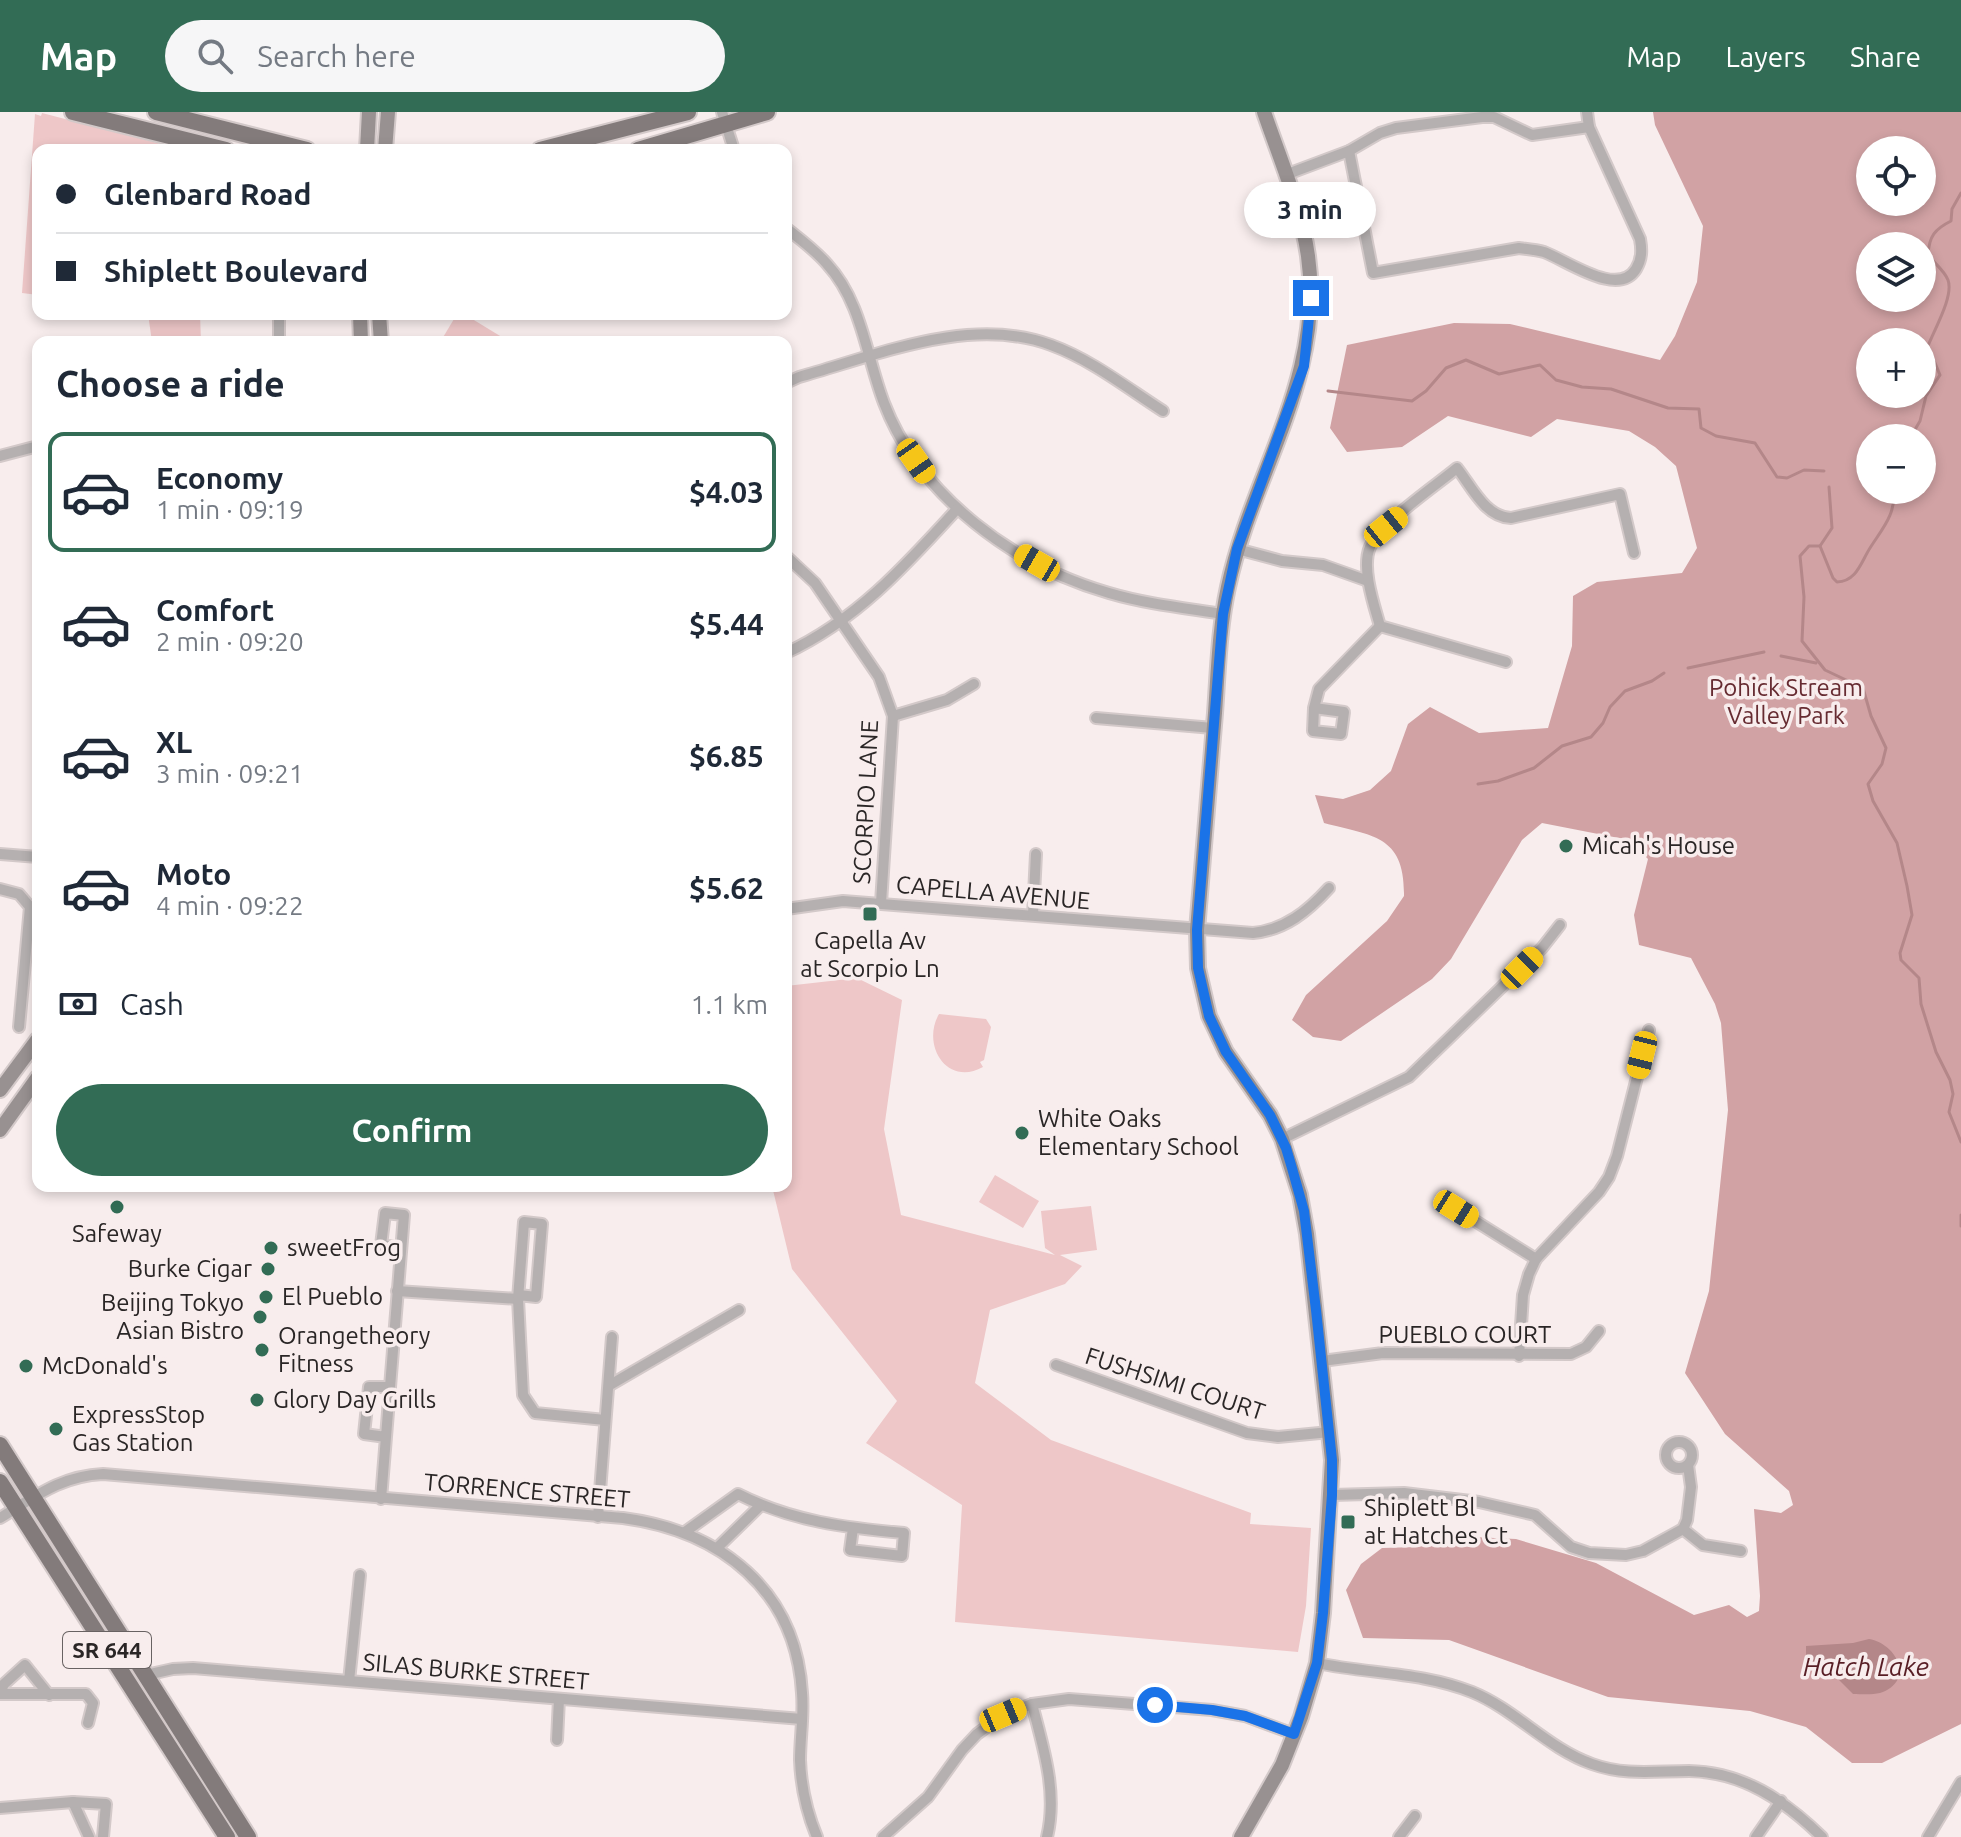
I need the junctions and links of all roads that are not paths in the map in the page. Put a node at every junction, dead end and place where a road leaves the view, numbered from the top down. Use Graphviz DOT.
graph roads {
  1 [pos="73,112"];
  2 [pos="156,112"];
  3 [pos="369,112"];
  4 [pos="388,112"];
  5 [pos="688,112"];
  6 [pos="767,112"];
  7 [pos="1264,112"];
  8 [pos="1508,112"];
  9 [pos="1587,112"];
  10 [pos="723,119"];
  11 [pos="1510,124"];
  12 [pos="1589,127"];
  13 [pos="202,144"];
  14 [pos="283,144"];
  15 [pos="367,144"];
  16 [pos="385,144"];
  17 [pos="563,144"];
  18 [pos="654,144"];
  19 [pos="732,144"];
  20 [pos="1349,151"];
  21 [pos="1285,175"];
  22 [pos="792,233"];
  23 [pos="870,357"];
  24 [pos="792,381"];
  25 [pos="1163,411"];
  26 [pos="32,448"];
  27 [pos="0,456"];
  28 [pos="957,509"];
  29 [pos="1237,549"];
  30 [pos="1634,553"];
  31 [pos="792,562"];
  32 [pos="1368,581"];
  33 [pos="1223,614"];
  34 [pos="841,622"];
  35 [pos="1380,626"];
  36 [pos="792,650"];
  37 [pos="1506,662"];
  38 [pos="974,684"];
  39 [pos="1314,708"];
  40 [pos="893,716"];
  41 [pos="1096,718"];
  42 [pos="1213,728"];
  43 [pos="0,854"];
  44 [pos="1036,854"];
  45 [pos="32,857"];
  46 [pos="1329,888"];
  47 [pos="0,889"];
  48 [pos="881,903"];
  49 [pos="792,908"];
  50 [pos="1033,915"];
  51 [pos="1560,925"];
  52 [pos="1197,930"];
  53 [pos="19,1027"];
  54 [pos="1649,1030"];
  55 [pos="32,1047"];
  56 [pos="32,1085"];
  57 [pos="0,1090"];
  58 [pos="0,1130"];
  59 [pos="1282,1139"];
  60 [pos="1456,1209"];
  61 [pos="401,1248"];
  62 [pos="1536,1259"];
  63 [pos="397,1291"];
  64 [pos="518,1297"];
  65 [pos="739,1310"];
  66 [pos="1599,1331"];
  67 [pos="612,1337"];
  68 [pos="1519,1356"];
  69 [pos="1322,1361"];
  70 [pos="1056,1365"];
  71 [pos="610,1385"];
  72 [pos="390,1387"];
  73 [pos="605,1420"];
  74 [pos="1330,1432"];
  75 [pos="386,1437"];
  76 [pos="0,1445"];
  77 [pos="1688,1465"];
  78 [pos="0,1482"];
  79 [pos="1332,1495"];
  80 [pos="33,1498"];
  81 [pos="381,1499"];
  82 [pos="761,1505"];
  83 [pos="16,1508"];
  84 [pos="598,1517"];
  85 [pos="0,1518"];
  86 [pos="853,1528"];
  87 [pos="1683,1529"];
  88 [pos="685,1532"];
  89 [pos="718,1547"];
  90 [pos="1741,1551"];
  91 [pos="360,1575"];
  92 [pos="1317,1663"];
  93 [pos="146,1675"];
  94 [pos="349,1681"];
  95 [pos="0,1693"];
  96 [pos="49,1695"];
  97 [pos="559,1699"];
  98 [pos="1032,1704"];
  99 [pos="802,1719"];
  100 [pos="88,1723"];
  101 [pos="1294,1734"];
  102 [pos="557,1740"];
  103 [pos="1961,1782"];
  104 [pos="1781,1801"];
  105 [pos="73,1802"];
  106 [pos="0,1808"];
  107 [pos="1415,1816"];
  108 [pos="89,1837"];
  109 [pos="103,1837"];
  110 [pos="227,1837"];
  111 [pos="248,1837"];
  112 [pos="817,1837"];
  113 [pos="883,1837"];
  114 [pos="1047,1837"];
  115 [pos="1241,1837"];
  116 [pos="1399,1837"];
  117 [pos="1756,1837"];
  118 [pos="1822,1837"];
  119 [pos="1928,1837"];
  1 -- 13 [label="main road"];
  2 -- 14 [label="main road"];
  3 -- 15 [label="street"];
  4 -- 16 [label="street"];
  5 -- 17 [label="main road"];
  6 -- 10 [label="main road"];
  7 -- 21 [label="street"];
  8 -- 11 [label="street"];
  9 -- 12 [label="street"];
  10 -- 18 [label="main road"];
  10 -- 19 [label="street"];
  11 -- 12 [label="street"];
  11 -- 20 [label="street"];
  12 -- 20 [label="street"];
  20 -- 21 [label="street"];
  21 -- 29 [label="street"];
  22 -- 23 [label="street"];
  23 -- 24 [label="street"];
  23 -- 25 [label="street"];
  23 -- 28 [label="street"];
  26 -- 27 [label="street"];
  28 -- 33 [label="street"];
  28 -- 34 [label="street"];
  29 -- 32 [label="street"];
  29 -- 33 [label="street"];
  30 -- 32 [label="street"];
  31 -- 34 [label="street, SCORPIO LANE"];
  32 -- 35 [label="street"];
  33 -- 42 [label="street"];
  34 -- 36 [label="street"];
  34 -- 40 [label="street, SCORPIO LANE"];
  35 -- 37 [label="street"];
  35 -- 39 [label="street"];
  38 -- 40 [label="street"];
  40 -- 48 [label="street, SCORPIO LANE"];
  41 -- 42 [label="street"];
  42 -- 52 [label="street"];
  43 -- 45 [label="street"];
  44 -- 50 [label="street"];
  46 -- 52 [label="street, CAPELLA AVENUE"];
  47 -- 53 [label="street"];
  48 -- 49 [label="street, CAPELLA AVENUE"];
  48 -- 50 [label="street, CAPELLA AVENUE"];
  50 -- 52 [label="street, CAPELLA AVENUE"];
  51 -- 59 [label="street"];
  52 -- 59 [label="street"];
  54 -- 62 [label="street"];
  55 -- 57 [label="street"];
  56 -- 58 [label="street"];
  59 -- 69 [label="street"];
  60 -- 62 [label="street"];
  61 -- 63 [label="street"];
  62 -- 68 [label="street"];
  63 -- 64 [label="street"];
  63 -- 72 [label="street"];
  64 -- 64 [label="street"];
  64 -- 73 [label="street"];
  65 -- 71 [label="street"];
  66 -- 68 [label="street, PUEBLO COURT"];
  67 -- 71 [label="street"];
  68 -- 69 [label="street, PUEBLO COURT"];
  69 -- 74 [label="street"];
  70 -- 74 [label="street, FUSHSIMI COURT"];
  71 -- 73 [label="street"];
  72 -- 75 [label="street"];
  72 -- 75 [label="street"];
  73 -- 84 [label="street"];
  74 -- 79 [label="street"];
  75 -- 81 [label="street"];
  76 -- 80 [label="main road, SR 644"];
  77 -- 87 [label="street"];
  78 -- 83 [label="main road, SR 644"];
  79 -- 87 [label="street"];
  79 -- 92 [label="street"];
  80 -- 81 [label="street, TORRENCE STREET"];
  80 -- 83 [label="street, TORRENCE STREET"];
  80 -- 93 [label="main road, SR 644"];
  81 -- 84 [label="street, TORRENCE STREET"];
  82 -- 86 [label="street"];
  82 -- 88 [label="street"];
  82 -- 89 [label="street"];
  83 -- 85 [label="street, TORRENCE STREET"];
  83 -- 110 [label="main road, SR 644"];
  84 -- 88 [label="street, TORRENCE STREET"];
  86 -- 86 [label="street"];
  87 -- 90 [label="street"];
  88 -- 89 [label="street, TORRENCE STREET"];
  89 -- 99 [label="street, TORRENCE STREET"];
  91 -- 94 [label="street"];
  92 -- 101 [label="street"];
  92 -- 104 [label="street"];
  93 -- 94 [label="street, SILAS BURKE STREET"];
  93 -- 111 [label="main road, SR 644"];
  94 -- 97 [label="street, SILAS BURKE STREET"];
  95 -- 96 [label="street"];
  95 -- 96 [label="street"];
  96 -- 100 [label="street"];
  97 -- 99 [label="street, SILAS BURKE STREET"];
  97 -- 102 [label="street"];
  98 -- 101 [label="street"];
  98 -- 113 [label="street"];
  98 -- 114 [label="street"];
  99 -- 112 [label="street, TORRENCE STREET"];
  101 -- 115 [label="street"];
  103 -- 119 [label="street"];
  104 -- 117 [label="street"];
  104 -- 118 [label="street"];
  105 -- 106 [label="street"];
  105 -- 108 [label="street"];
  105 -- 109 [label="street"];
  107 -- 116 [label="street"];
}
